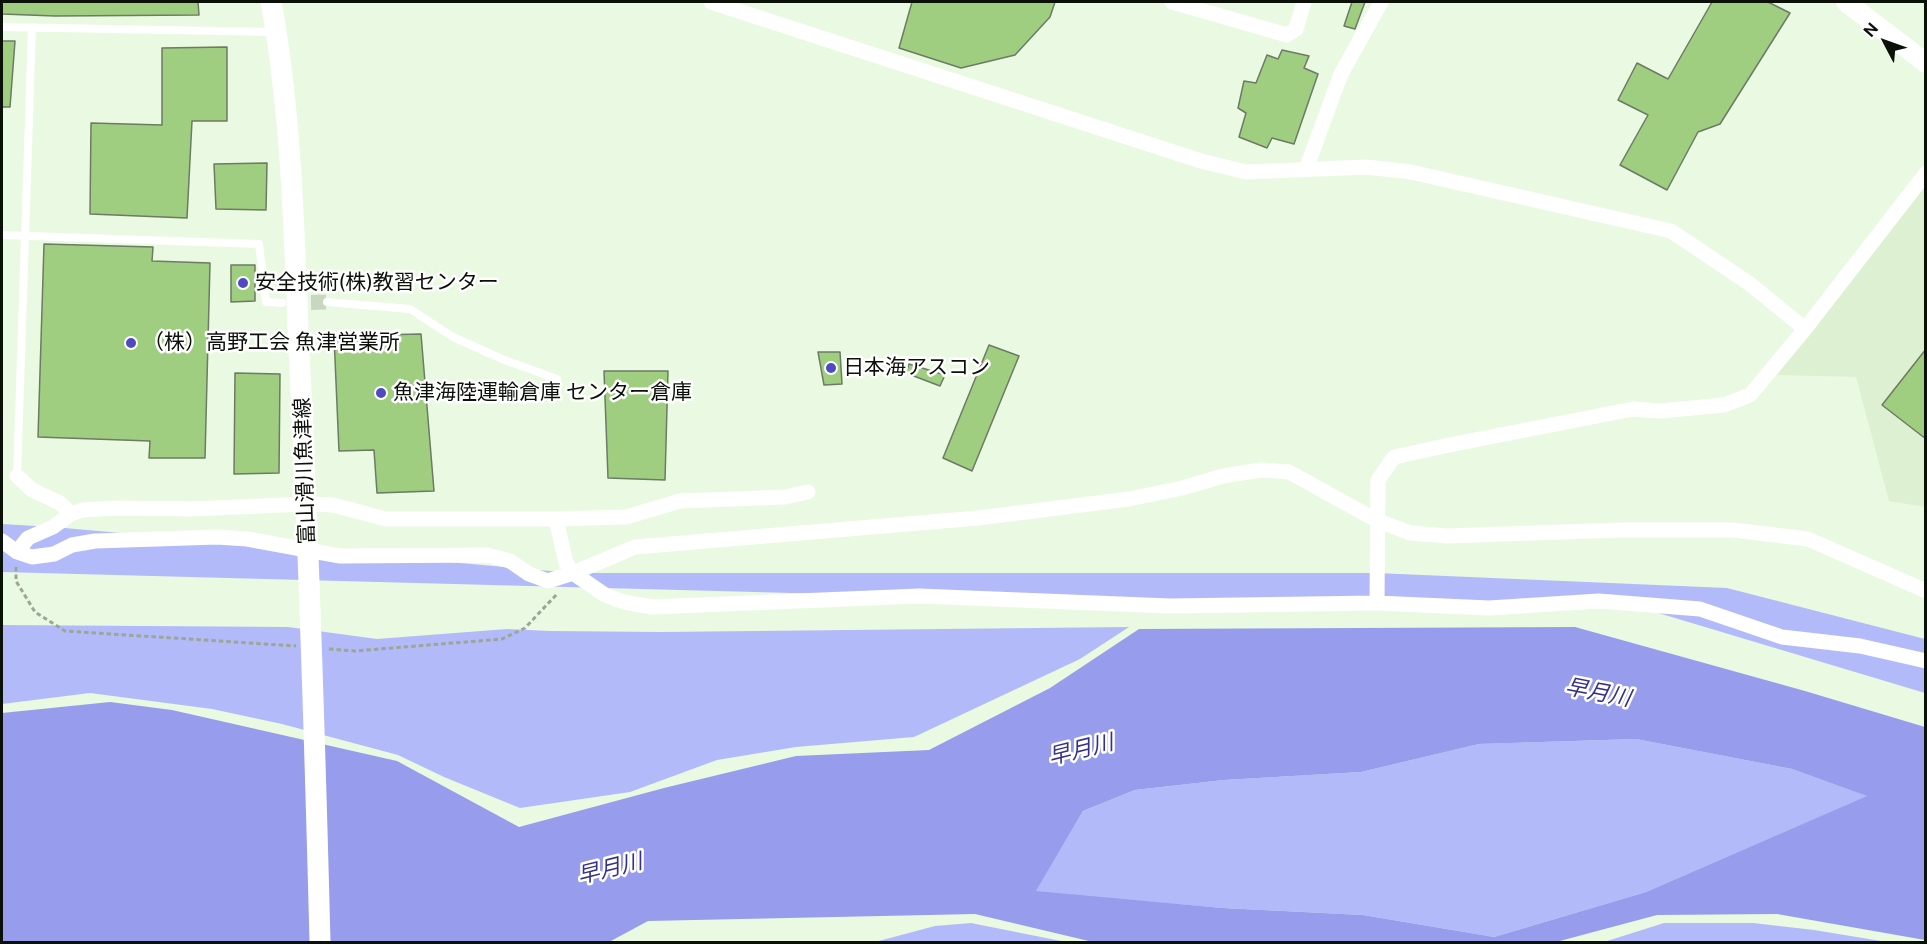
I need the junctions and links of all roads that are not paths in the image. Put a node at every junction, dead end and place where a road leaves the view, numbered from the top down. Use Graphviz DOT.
graph roads {
  1 [pos="271,2"];
  2 [pos="711,2"];
  3 [pos="1172,2"];
  4 [pos="1304,2"];
  5 [pos="1381,2"];
  6 [pos="1846,2"];
  7 [pos="2,27"];
  8 [pos="32,28"];
  9 [pos="277,32"];
  10 [pos="1926,63"];
  11 [pos="1306,169"];
  12 [pos="1926,173"];
  13 [pos="2,235"];
  14 [pos="24,236"];
  15 [pos="327,302"];
  16 [pos="282,303"];
  17 [pos="1805,329"];
  18 [pos="557,379"];
  19 [pos="17,476"];
  20 [pos="808,492"];
  21 [pos="307,511"];
  22 [pos="71,514"];
  23 [pos="556,519"];
  24 [pos="1376,520"];
  25 [pos="2,541"];
  26 [pos="17,552"];
  27 [pos="573,573"];
  28 [pos="1926,591"];
  29 [pos="1377,603"];
  30 [pos="1926,661"];
  31 [pos="320,942"];
  1 -- 9 [label="main road, 富山滑川魚津線"];
  2 -- 11 [label="street"];
  3 -- 4 [label="street"];
  5 -- 11 [label="street"];
  6 -- 10 [label="street"];
  7 -- 8 [label="lane"];
  8 -- 9 [label="lane"];
  8 -- 14 [label="lane"];
  9 -- 21 [label="main road, 富山滑川魚津線"];
  11 -- 17 [label="street"];
  12 -- 17 [label="street"];
  13 -- 14 [label="lane"];
  14 -- 16 [label="lane"];
  14 -- 19 [label="lane"];
  15 -- 18 [label="lane"];
  17 -- 24 [label="street"];
  19 -- 22 [label="street"];
  20 -- 23 [label="street"];
  21 -- 22 [label="street"];
  21 -- 23 [label="street"];
  21 -- 31 [label="main road, 富山滑川魚津線"];
  22 -- 26 [label="street"];
  23 -- 27 [label="street"];
  24 -- 27 [label="street"];
  24 -- 28 [label="street"];
  24 -- 29 [label="street"];
  25 -- 26 [label="street"];
  26 -- 27 [label="street"];
  27 -- 29 [label="street"];
  29 -- 30 [label="street"];
}
